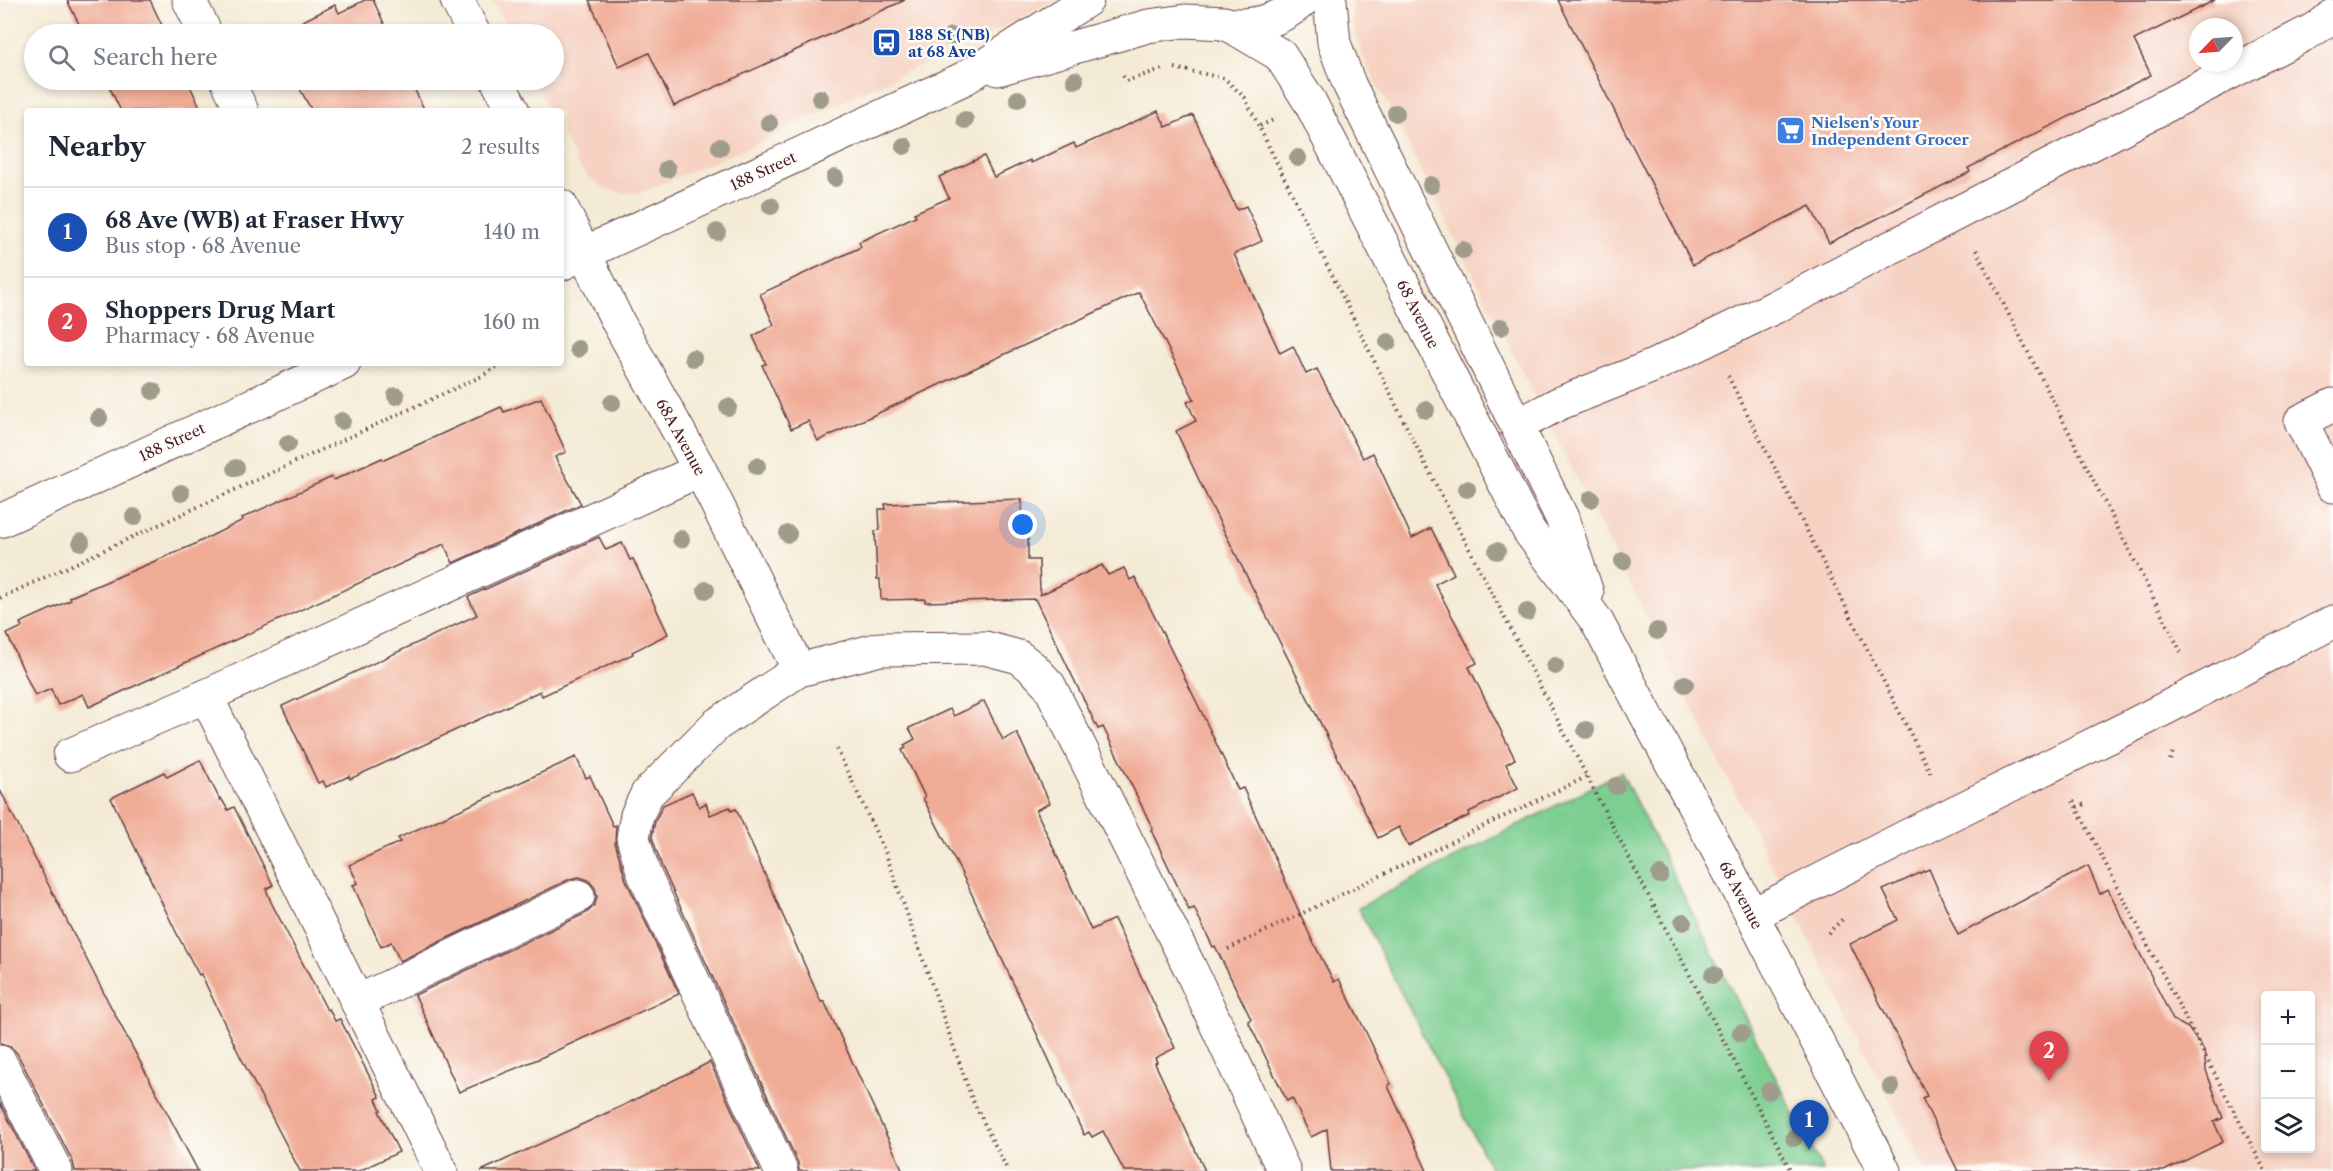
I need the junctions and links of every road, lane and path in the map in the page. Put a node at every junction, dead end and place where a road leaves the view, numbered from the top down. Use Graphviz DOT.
graph roads {
  1 [pos="189,0"];
  2 [pos="457,0"];
  3 [pos="1087,0"];
  4 [pos="1182,0"];
  5 [pos="1303,0"];
  6 [pos="1330,0"];
  7 [pos="2333,16"];
  8 [pos="201,24"];
  9 [pos="469,24"];
  10 [pos="1226,24"];
  11 [pos="1121,71"];
  12 [pos="965,78"];
  13 [pos="232,90"];
  14 [pos="502,90"];
  15 [pos="241,108"];
  16 [pos="511,108"];
  17 [pos="564,220"];
  18 [pos="1976,249"];
  19 [pos="572,258"];
  20 [pos="337,366"];
  21 [pos="497,366"];
  22 [pos="1723,366"];
  23 [pos="2333,405"];
  24 [pos="1517,426"];
  25 [pos="700,470"];
  26 [pos="2333,486"];
  27 [pos="0,521"];
  28 [pos="0,598"];
  29 [pos="1596,620"];
  30 [pos="2333,622"];
  31 [pos="2181,653"];
  32 [pos="799,670"];
  33 [pos="206,696"];
  34 [pos="837,749"];
  35 [pos="70,755"];
  36 [pos="1588,776"];
  37 [pos="1935,782"];
  38 [pos="2065,798"];
  39 [pos="2085,804"];
  40 [pos="2077,807"];
  41 [pos="578,896"];
  42 [pos="1850,913"];
  43 [pos="1752,915"];
  44 [pos="1828,933"];
  45 [pos="1190,968"];
  46 [pos="357,1002"];
  47 [pos="0,1062"];
  48 [pos="56,1171"];
  49 [pos="441,1171"];
  50 [pos="781,1171"];
  51 [pos="1008,1171"];
  52 [pos="1284,1171"];
  53 [pos="1791,1171"];
  54 [pos="1884,1171"];
  55 [pos="2265,1171"];
  1 -- 8 [label="street"];
  2 -- 9 [label="street"];
  3 -- 12 [label="street, 188 Street"];
  4 -- 10 [label="street, 68 Avenue"];
  5 -- 10 [label="street, 188 Street"];
  6 -- 24 [label="street, 68 Avenue"];
  7 -- 24 [label="street"];
  10 -- 12 [label="street, 188 Street"];
  10 -- 29 [label="street, 68 Avenue"];
  11 -- 36 [label="path"];
  12 -- 19 [label="street, 188 Street"];
  13 -- 15 [label="street"];
  14 -- 16 [label="street"];
  17 -- 19 [label="street, 68A Avenue"];
  18 -- 31 [label="path"];
  19 -- 25 [label="street, 68A Avenue"];
  20 -- 27 [label="street, 188 Street"];
  21 -- 28 [label="path"];
  22 -- 37 [label="path"];
  23 -- 26 [label="street"];
  24 -- 29 [label="street, 68 Avenue"];
  25 -- 32 [label="street, 68A Avenue"];
  25 -- 33 [label="street"];
  29 -- 43 [label="street, 68 Avenue"];
  30 -- 43 [label="street"];
  32 -- 45 [label="street"];
  32 -- 50 [label="street"];
  33 -- 35 [label="street"];
  33 -- 46 [label="street"];
  34 -- 51 [label="path"];
  36 -- 45 [label="path"];
  36 -- 53 [label="path"];
  38 -- 40 [label="path"];
  39 -- 40 [label="path"];
  40 -- 55 [label="path"];
  41 -- 46 [label="street"];
  42 -- 44 [label="path"];
  43 -- 54 [label="street, 68 Avenue"];
  45 -- 52 [label="street"];
  46 -- 49 [label="street"];
  47 -- 48 [label="street"];
}
